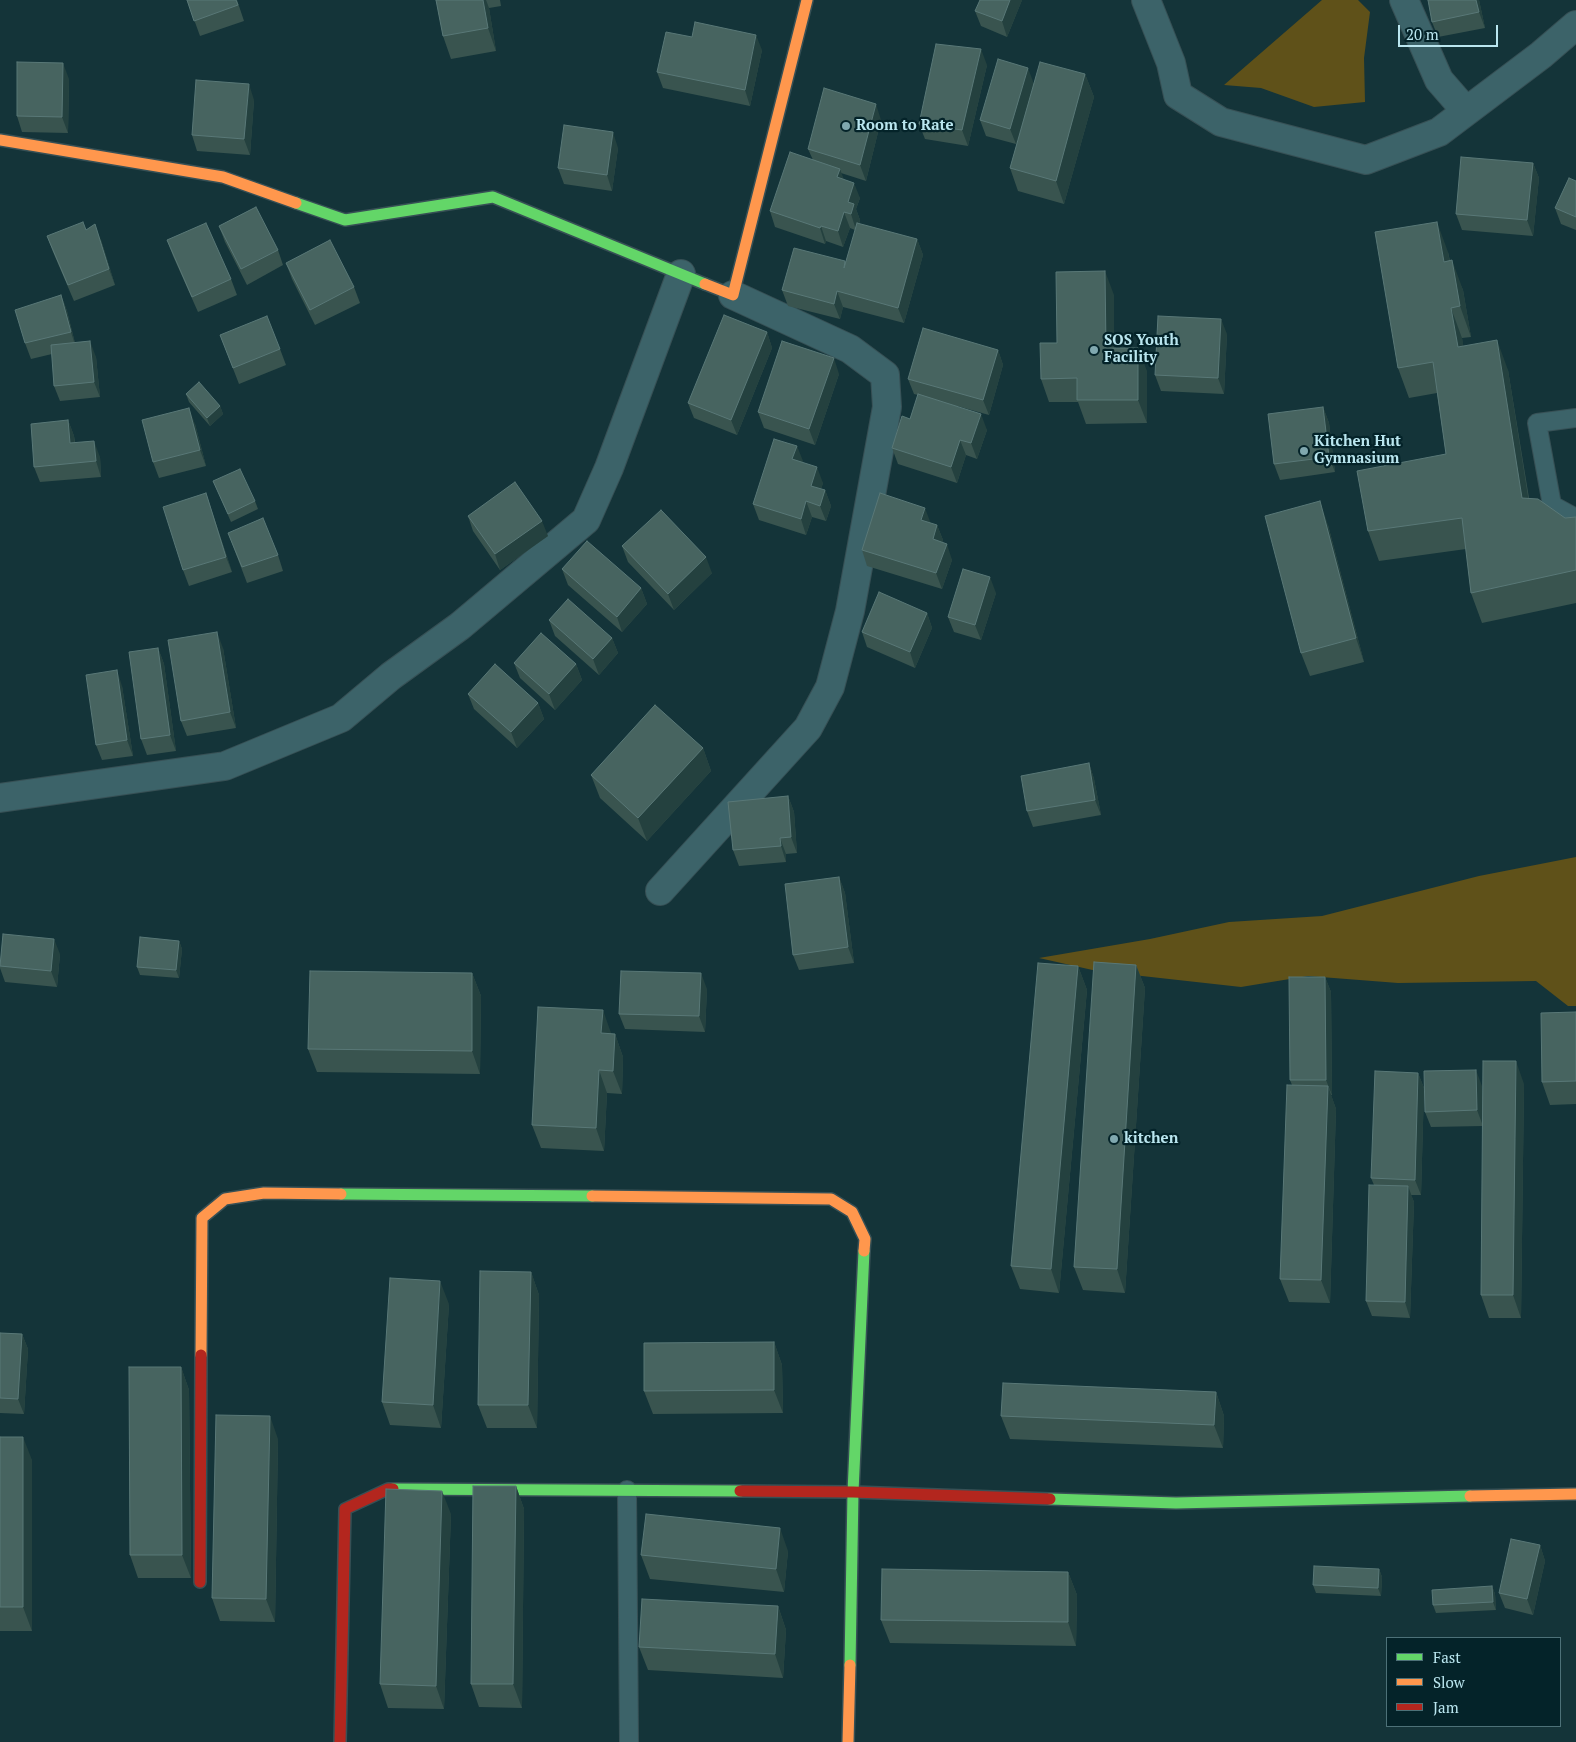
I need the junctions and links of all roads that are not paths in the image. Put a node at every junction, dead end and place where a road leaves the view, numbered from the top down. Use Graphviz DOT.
graph roads {
  1 [pos="806,0"];
  2 [pos="1146,0"];
  3 [pos="1404,0"];
  4 [pos="1576,25"];
  5 [pos="1466,111"];
  6 [pos="0,140"];
  7 [pos="681,274"];
  8 [pos="733,295"];
  9 [pos="1576,418"];
  10 [pos="1576,518"];
  11 [pos="0,798"];
  12 [pos="660,891"];
  13 [pos="627,1490"];
  14 [pos="853,1492"];
  15 [pos="1576,1494"];
  16 [pos="200,1582"];
  17 [pos="340,1742"];
  18 [pos="629,1742"];
  19 [pos="848,1742"];
  1 -- 8 [label="street"];
  2 -- 5 [label="street"];
  3 -- 5 [label="street"];
  4 -- 5 [label="street"];
  6 -- 7 [label="street"];
  7 -- 8 [label="street"];
  7 -- 11 [label="street"];
  8 -- 12 [label="street"];
  9 -- 10 [label="lane"];
  13 -- 14 [label="street"];
  13 -- 17 [label="street"];
  13 -- 18 [label="lane"];
  14 -- 15 [label="street"];
  14 -- 16 [label="street"];
  14 -- 19 [label="street"];
}
